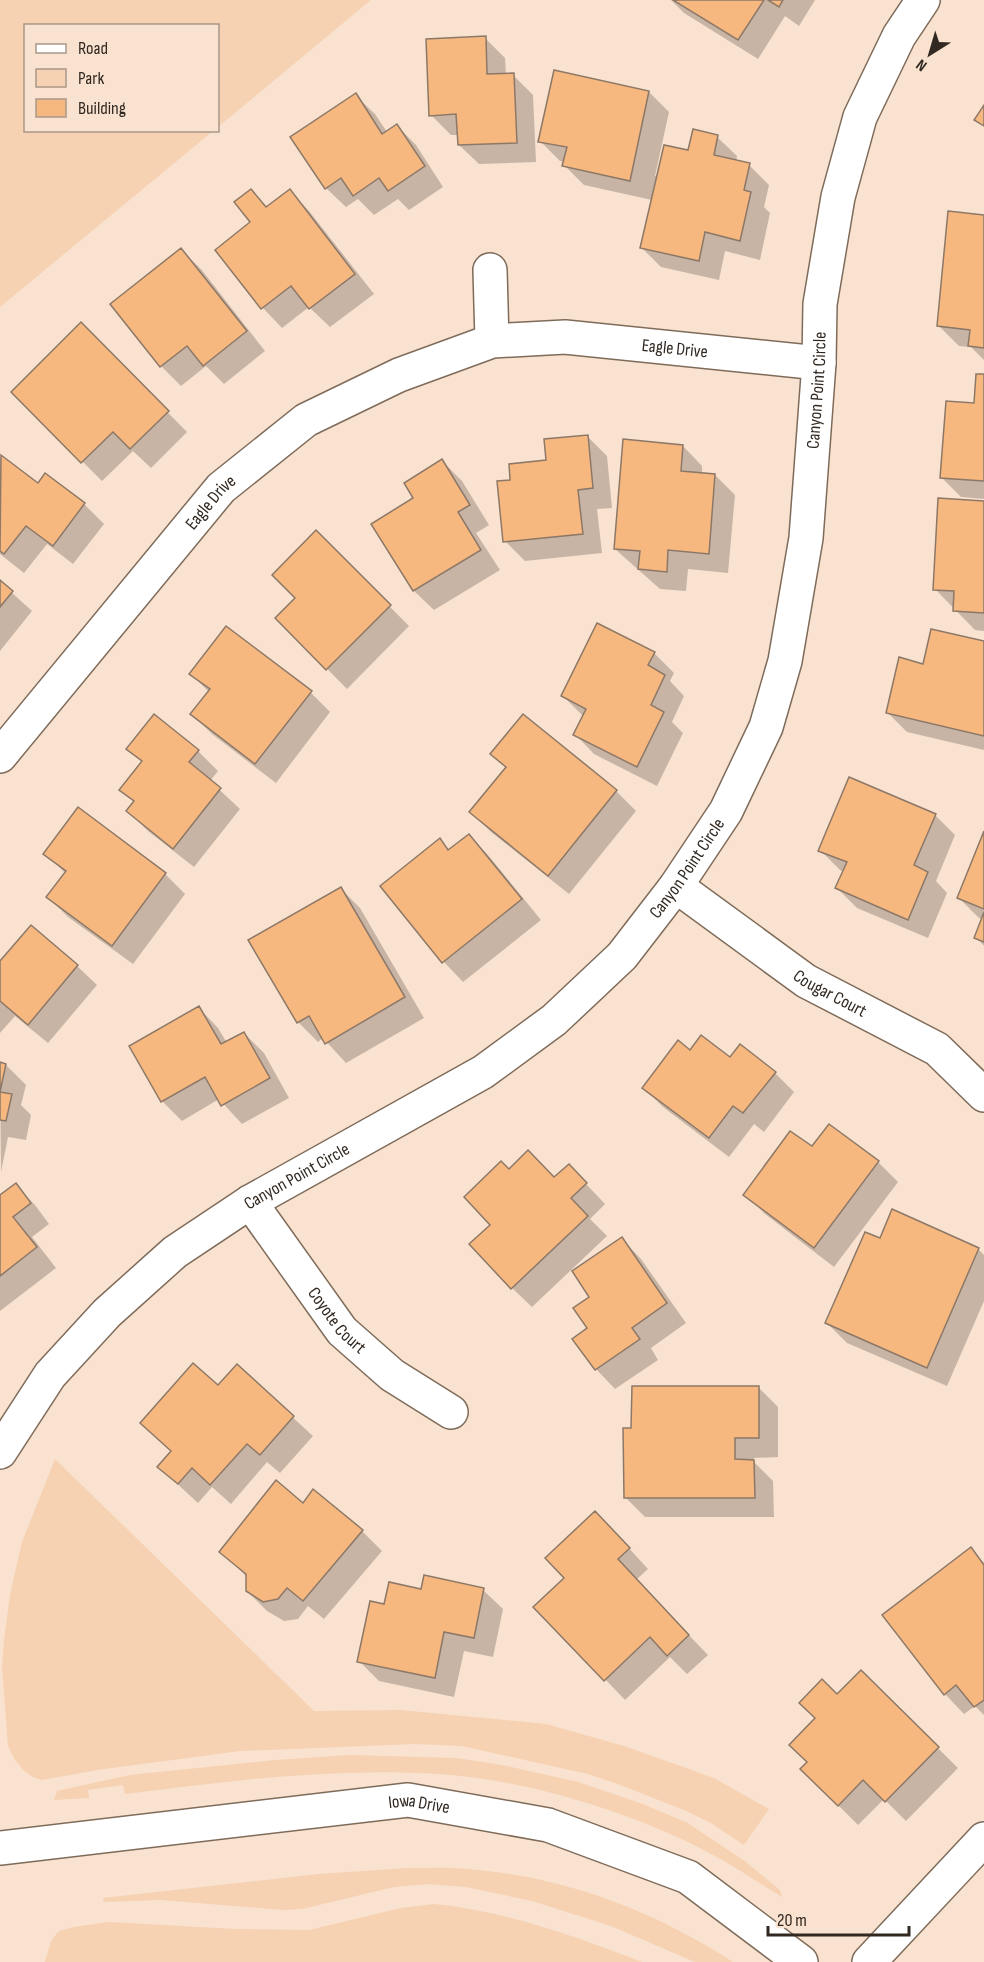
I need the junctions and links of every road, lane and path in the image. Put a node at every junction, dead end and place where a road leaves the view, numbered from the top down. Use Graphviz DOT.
graph roads {
  1 [pos="922,0"];
  2 [pos="490,270"];
  3 [pos="492,342"];
  4 [pos="819,363"];
  5 [pos="0,756"];
  6 [pos="676,886"];
  7 [pos="984,1095"];
  8 [pos="250,1202"];
  9 [pos="451,1412"];
  10 [pos="0,1450"];
  11 [pos="984,1839"];
  12 [pos="0,1848"];
  13 [pos="801,1962"];
  14 [pos="868,1962"];
  1 -- 4 [label="street, Canyon Point Circle"];
  2 -- 3 [label="street"];
  3 -- 4 [label="street, Eagle Drive"];
  3 -- 5 [label="street, Eagle Drive"];
  4 -- 6 [label="street, Canyon Point Circle"];
  6 -- 7 [label="street, Cougar Court"];
  6 -- 8 [label="street, Canyon Point Circle"];
  8 -- 9 [label="street, Coyote Court"];
  8 -- 10 [label="street, Canyon Point Circle"];
  11 -- 14 [label="street"];
  12 -- 13 [label="street, Iowa Drive"];
}
